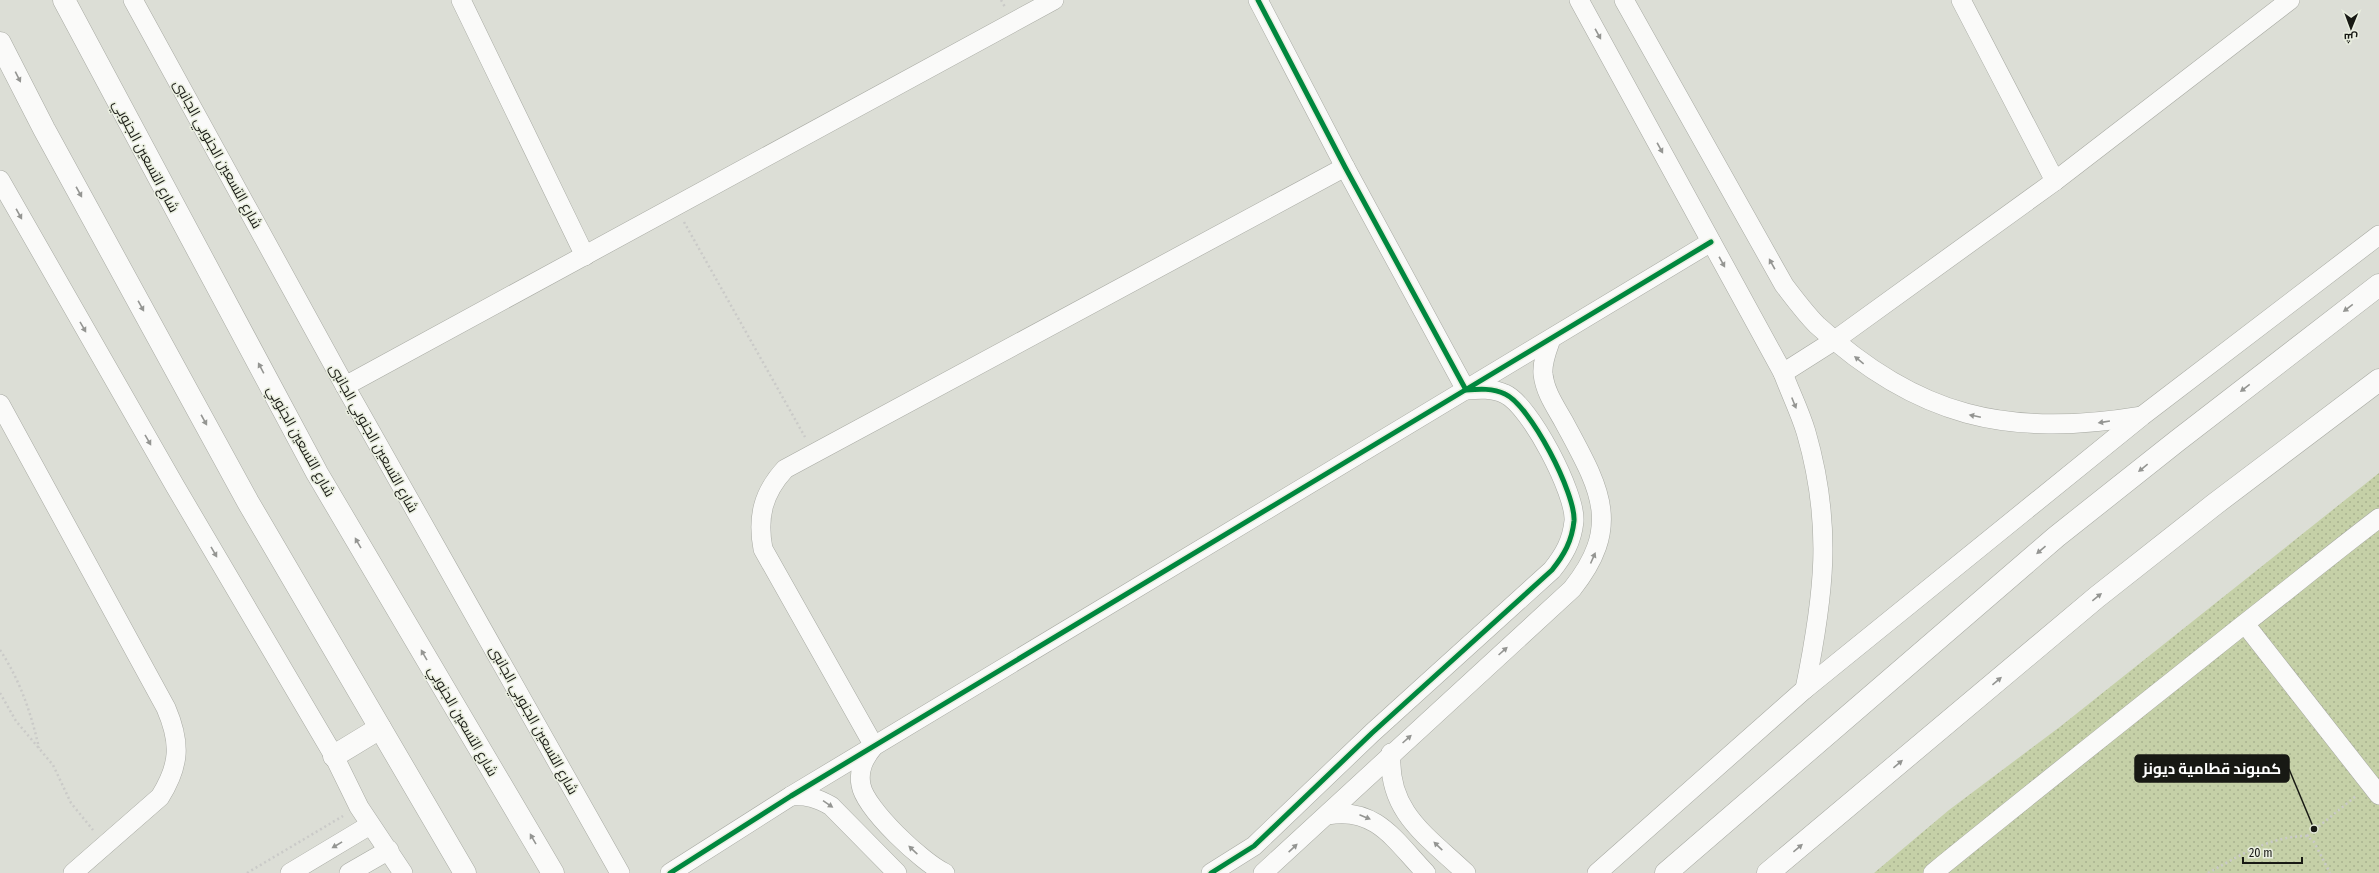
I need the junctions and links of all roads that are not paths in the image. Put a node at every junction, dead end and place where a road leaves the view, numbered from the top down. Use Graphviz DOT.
graph roads {
  1 [pos="64,0"];
  2 [pos="133,0"];
  3 [pos="460,0"];
  4 [pos="1054,0"];
  5 [pos="1258,0"];
  6 [pos="1579,0"];
  7 [pos="1624,0"];
  8 [pos="1961,0"];
  9 [pos="2290,0"];
  10 [pos="0,43"];
  11 [pos="1345,167"];
  12 [pos="0,180"];
  13 [pos="2055,181"];
  14 [pos="2379,235"];
  15 [pos="1711,242"];
  16 [pos="585,256"];
  17 [pos="2379,285"];
  18 [pos="1551,339"];
  19 [pos="1835,340"];
  20 [pos="1782,373"];
  21 [pos="2379,380"];
  22 [pos="345,386"];
  23 [pos="1466,390"];
  24 [pos="0,404"];
  25 [pos="2142,416"];
  26 [pos="2379,518"];
  27 [pos="2245,624"];
  28 [pos="1805,689"];
  29 [pos="380,728"];
  30 [pos="874,746"];
  31 [pos="1391,753"];
  32 [pos="334,756"];
  33 [pos="2375,790"];
  34 [pos="791,796"];
  35 [pos="1328,815"];
  36 [pos="370,825"];
  37 [pos="389,850"];
  38 [pos="73,873"];
  39 [pos="290,873"];
  40 [pos="349,873"];
  41 [pos="403,873"];
  42 [pos="465,873"];
  43 [pos="553,873"];
  44 [pos="620,873"];
  45 [pos="670,873"];
  46 [pos="897,873"];
  47 [pos="945,873"];
  48 [pos="1211,873"];
  49 [pos="1263,873"];
  50 [pos="1426,873"];
  51 [pos="1466,873"];
  52 [pos="1597,873"];
  53 [pos="1666,873"];
  54 [pos="1768,873"];
  55 [pos="1933,873"];
  43 -- 1 [label="main road, شارع التسعين الجنوبي, one-way"];
  2 -- 22 [label="street, شارع التسعين الجنوبي الجانبى"];
  3 -- 16 [label="street"];
  4 -- 16 [label="street"];
  5 -- 11 [label="street"];
  6 -- 15 [label="street, one-way"];
  19 -- 7 [label="street, one-way"];
  8 -- 13 [label="street"];
  9 -- 13 [label="street"];
  10 -- 29 [label="main road, one-way"];
  11 -- 23 [label="street"];
  11 -- 30 [label="street"];
  12 -- 32 [label="street, one-way"];
  13 -- 19 [label="street"];
  14 -- 25 [label="street"];
  15 -- 18 [label="street"];
  15 -- 20 [label="street, one-way"];
  16 -- 22 [label="street"];
  17 -- 53 [label="main road, one-way"];
  18 -- 23 [label="street"];
  31 -- 18 [label="street, one-way"];
  19 -- 20 [label="street"];
  25 -- 19 [label="street, one-way"];
  20 -- 28 [label="street, one-way"];
  54 -- 21 [label="main road, one-way"];
  22 -- 44 [label="street, شارع التسعين الجنوبي الجانبى"];
  23 -- 30 [label="street"];
  23 -- 48 [label="street"];
  24 -- 38 [label="street"];
  25 -- 28 [label="street"];
  26 -- 27 [label="street"];
  27 -- 33 [label="street"];
  27 -- 55 [label="street"];
  28 -- 52 [label="street"];
  29 -- 32 [label="main road"];
  29 -- 42 [label="main road"];
  30 -- 34 [label="street"];
  47 -- 30 [label="street, one-way"];
  31 -- 35 [label="street"];
  51 -- 31 [label="street, one-way"];
  32 -- 36 [label="street"];
  34 -- 45 [label="street"];
  34 -- 46 [label="street, one-way"];
  49 -- 35 [label="street, one-way"];
  35 -- 50 [label="street, one-way"];
  36 -- 37 [label="street"];
  36 -- 39 [label="street, one-way"];
  37 -- 40 [label="street"];
  37 -- 41 [label="street"];
}
